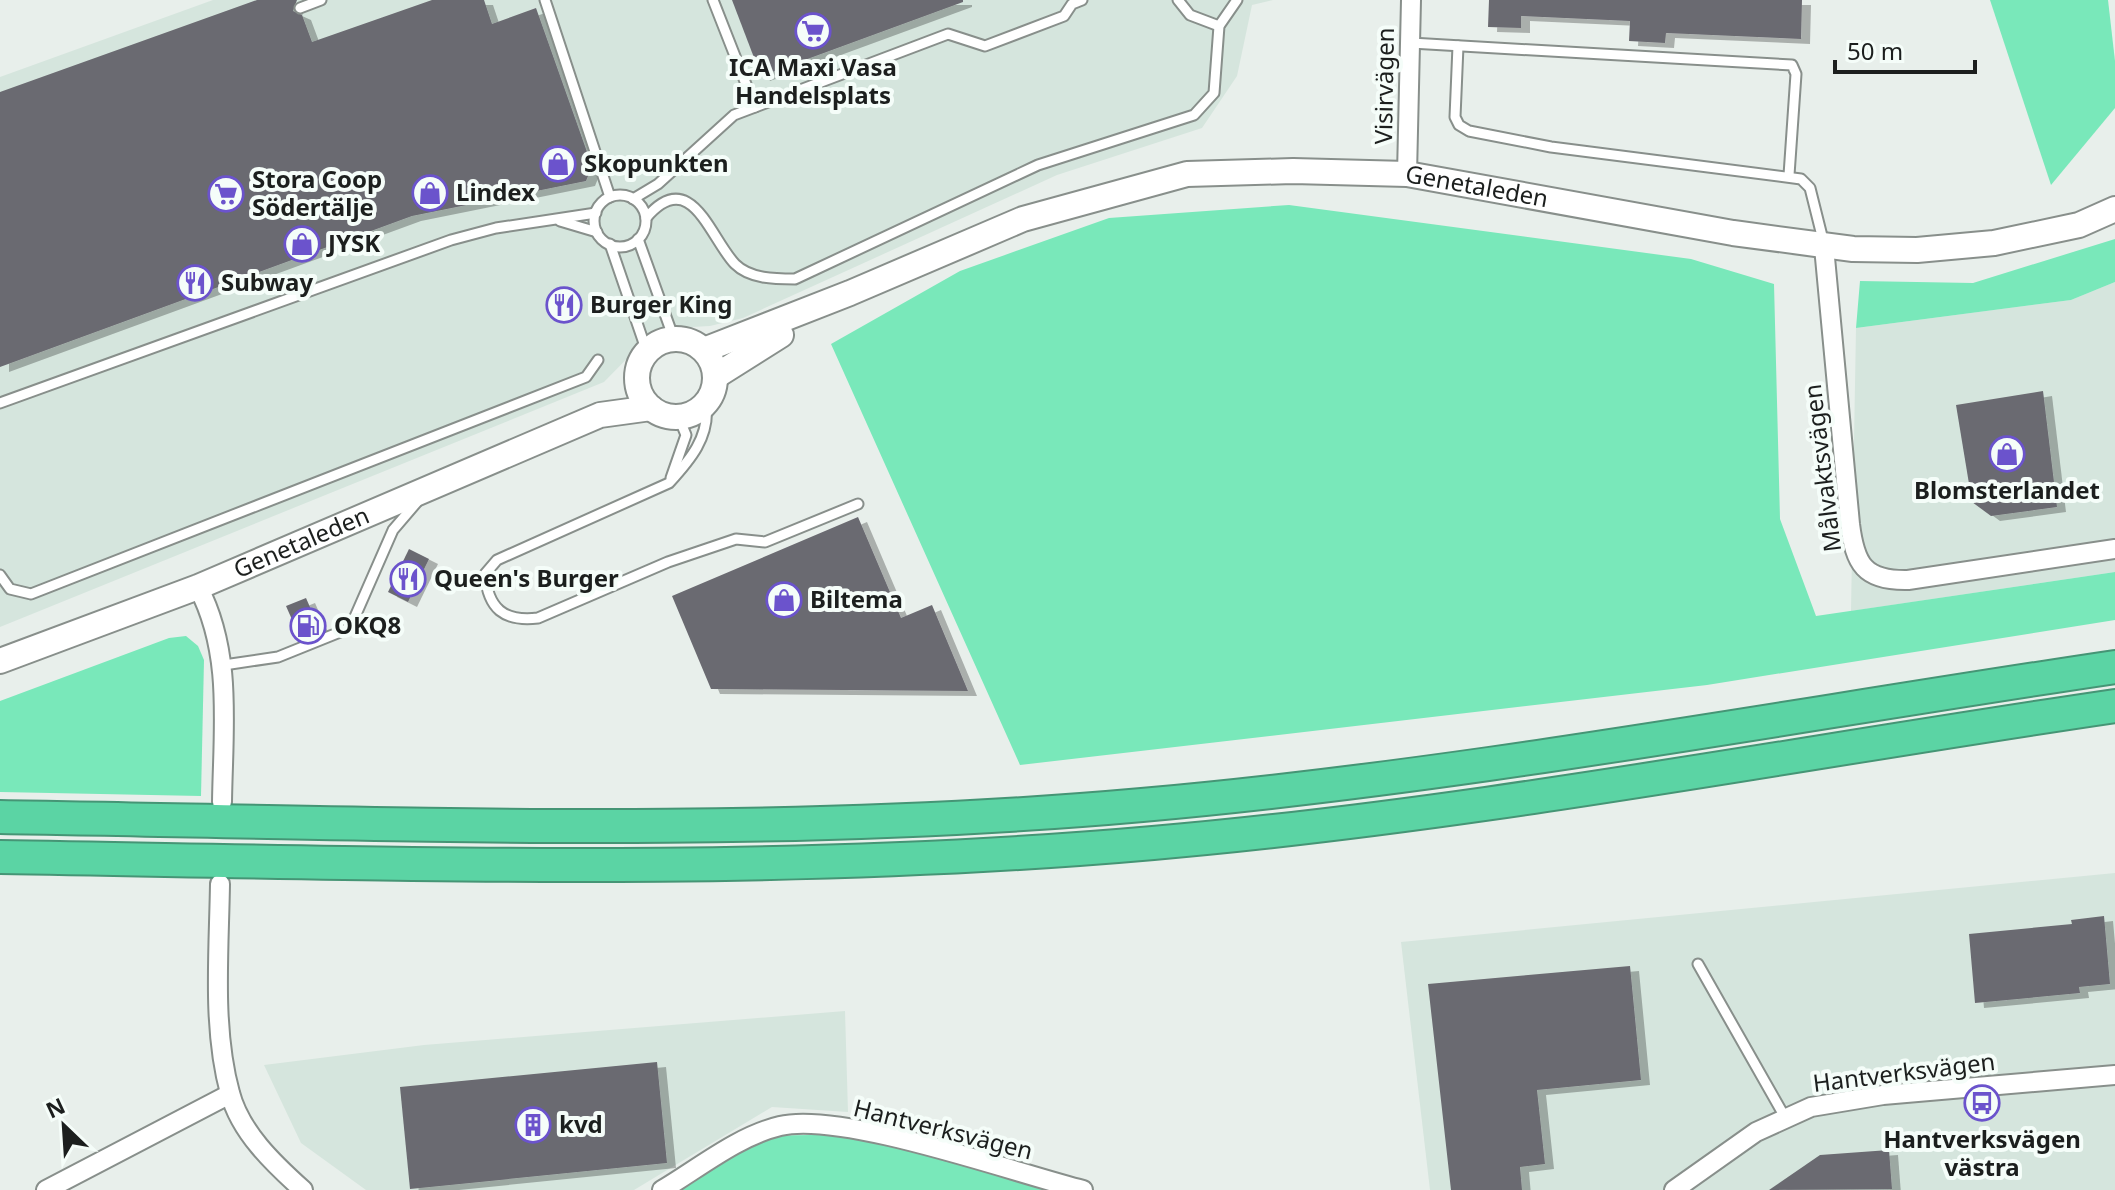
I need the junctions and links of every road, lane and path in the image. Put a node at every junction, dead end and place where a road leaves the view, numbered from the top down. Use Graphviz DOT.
graph roads {
  1 [pos="321,0"];
  2 [pos="545,0"];
  3 [pos="713,0"];
  4 [pos="1082,0"];
  5 [pos="1178,0"];
  6 [pos="1237,0"];
  7 [pos="1411,0"];
  8 [pos="300,8"];
  9 [pos="1219,26"];
  10 [pos="1411,43"];
  11 [pos="1458,46"];
  12 [pos="755,107"];
  13 [pos="1407,174"];
  14 [pos="1789,175"];
  15 [pos="610,197"];
  16 [pos="633,199"];
  17 [pos="2115,209"];
  18 [pos="596,213"];
  19 [pos="646,218"];
  20 [pos="557,220"];
  21 [pos="597,232"];
  22 [pos="638,239"];
  23 [pos="610,244"];
  24 [pos="1824,247"];
  25 [pos="850,293"];
  26 [pos="674,339"];
  27 [pos="704,350"];
  28 [pos="647,352"];
  29 [pos="598,360"];
  30 [pos="716,376"];
  31 [pos="637,379"];
  32 [pos="0,403"];
  33 [pos="706,404"];
  34 [pos="651,408"];
  35 [pos="600,415"];
  36 [pos="679,418"];
  37 [pos="669,483"];
  38 [pos="429,489"];
  39 [pos="858,504"];
  40 [pos="2115,549"];
  41 [pos="0,575"];
  42 [pos="198,587"];
  43 [pos="0,661"];
  44 [pos="224,665"];
  45 [pos="2115,667"];
  46 [pos="2115,706"];
  47 [pos="222,802"];
  48 [pos="0,817"];
  49 [pos="0,857"];
  50 [pos="220,884"];
  51 [pos="1698,964"];
  52 [pos="2115,1075"];
  53 [pos="230,1094"];
  54 [pos="1786,1119"];
  55 [pos="46,1190"];
  56 [pos="303,1190"];
  57 [pos="662,1190"];
  58 [pos="1083,1190"];
  59 [pos="1674,1190"];
  1 -- 8 [label="lane"];
  2 -- 15 [label="lane"];
  3 -- 12 [label="lane"];
  4 -- 12 [label="lane"];
  5 -- 9 [label="lane"];
  6 -- 9 [label="lane"];
  7 -- 10 [label="street, Visirvägen"];
  9 -- 19 [label="lane"];
  10 -- 11 [label="lane"];
  10 -- 13 [label="street, Visirvägen"];
  11 -- 14 [label="lane"];
  11 -- 14 [label="lane"];
  12 -- 16 [label="lane"];
  13 -- 24 [label="main road, Genetaleden"];
  13 -- 25 [label="main road, Genetaleden"];
  14 -- 24 [label="lane"];
  15 -- 16 [label="lane"];
  15 -- 18 [label="lane"];
  16 -- 19 [label="lane"];
  17 -- 24 [label="main road, Genetaleden"];
  18 -- 20 [label="lane"];
  18 -- 21 [label="lane"];
  19 -- 22 [label="lane"];
  20 -- 21 [label="lane"];
  20 -- 32 [label="lane"];
  21 -- 23 [label="lane"];
  22 -- 23 [label="lane"];
  22 -- 26 [label="lane"];
  23 -- 28 [label="lane"];
  24 -- 40 [label="street, Målvaktsvägen"];
  25 -- 27 [label="main road, Genetaleden"];
  25 -- 30 [label="main road, Genetaleden"];
  26 -- 27 [label="main road"];
  26 -- 28 [label="main road"];
  27 -- 30 [label="main road"];
  28 -- 31 [label="main road, Genetaleden"];
  29 -- 41 [label="lane"];
  30 -- 33 [label="main road"];
  31 -- 34 [label="main road"];
  31 -- 35 [label="main road, Genetaleden"];
  33 -- 36 [label="main road"];
  33 -- 37 [label="lane"];
  34 -- 35 [label="main road, Genetaleden"];
  34 -- 36 [label="main road, Genetaleden"];
  35 -- 38 [label="main road, Genetaleden"];
  36 -- 37 [label="lane"];
  37 -- 39 [label="lane"];
  38 -- 42 [label="main road, Genetaleden"];
  38 -- 44 [label="lane"];
  42 -- 43 [label="main road, Genetaleden"];
  42 -- 44 [label="street"];
  44 -- 47 [label="street"];
  45 -- 48 [label="highway"];
  46 -- 49 [label="highway"];
  50 -- 53 [label="street"];
  51 -- 54 [label="lane"];
  52 -- 54 [label="street, Hantverksvägen"];
  53 -- 55 [label="street"];
  53 -- 56 [label="street"];
  54 -- 59 [label="street, Hantverksvägen"];
  57 -- 58 [label="street, Hantverksvägen"];
}
